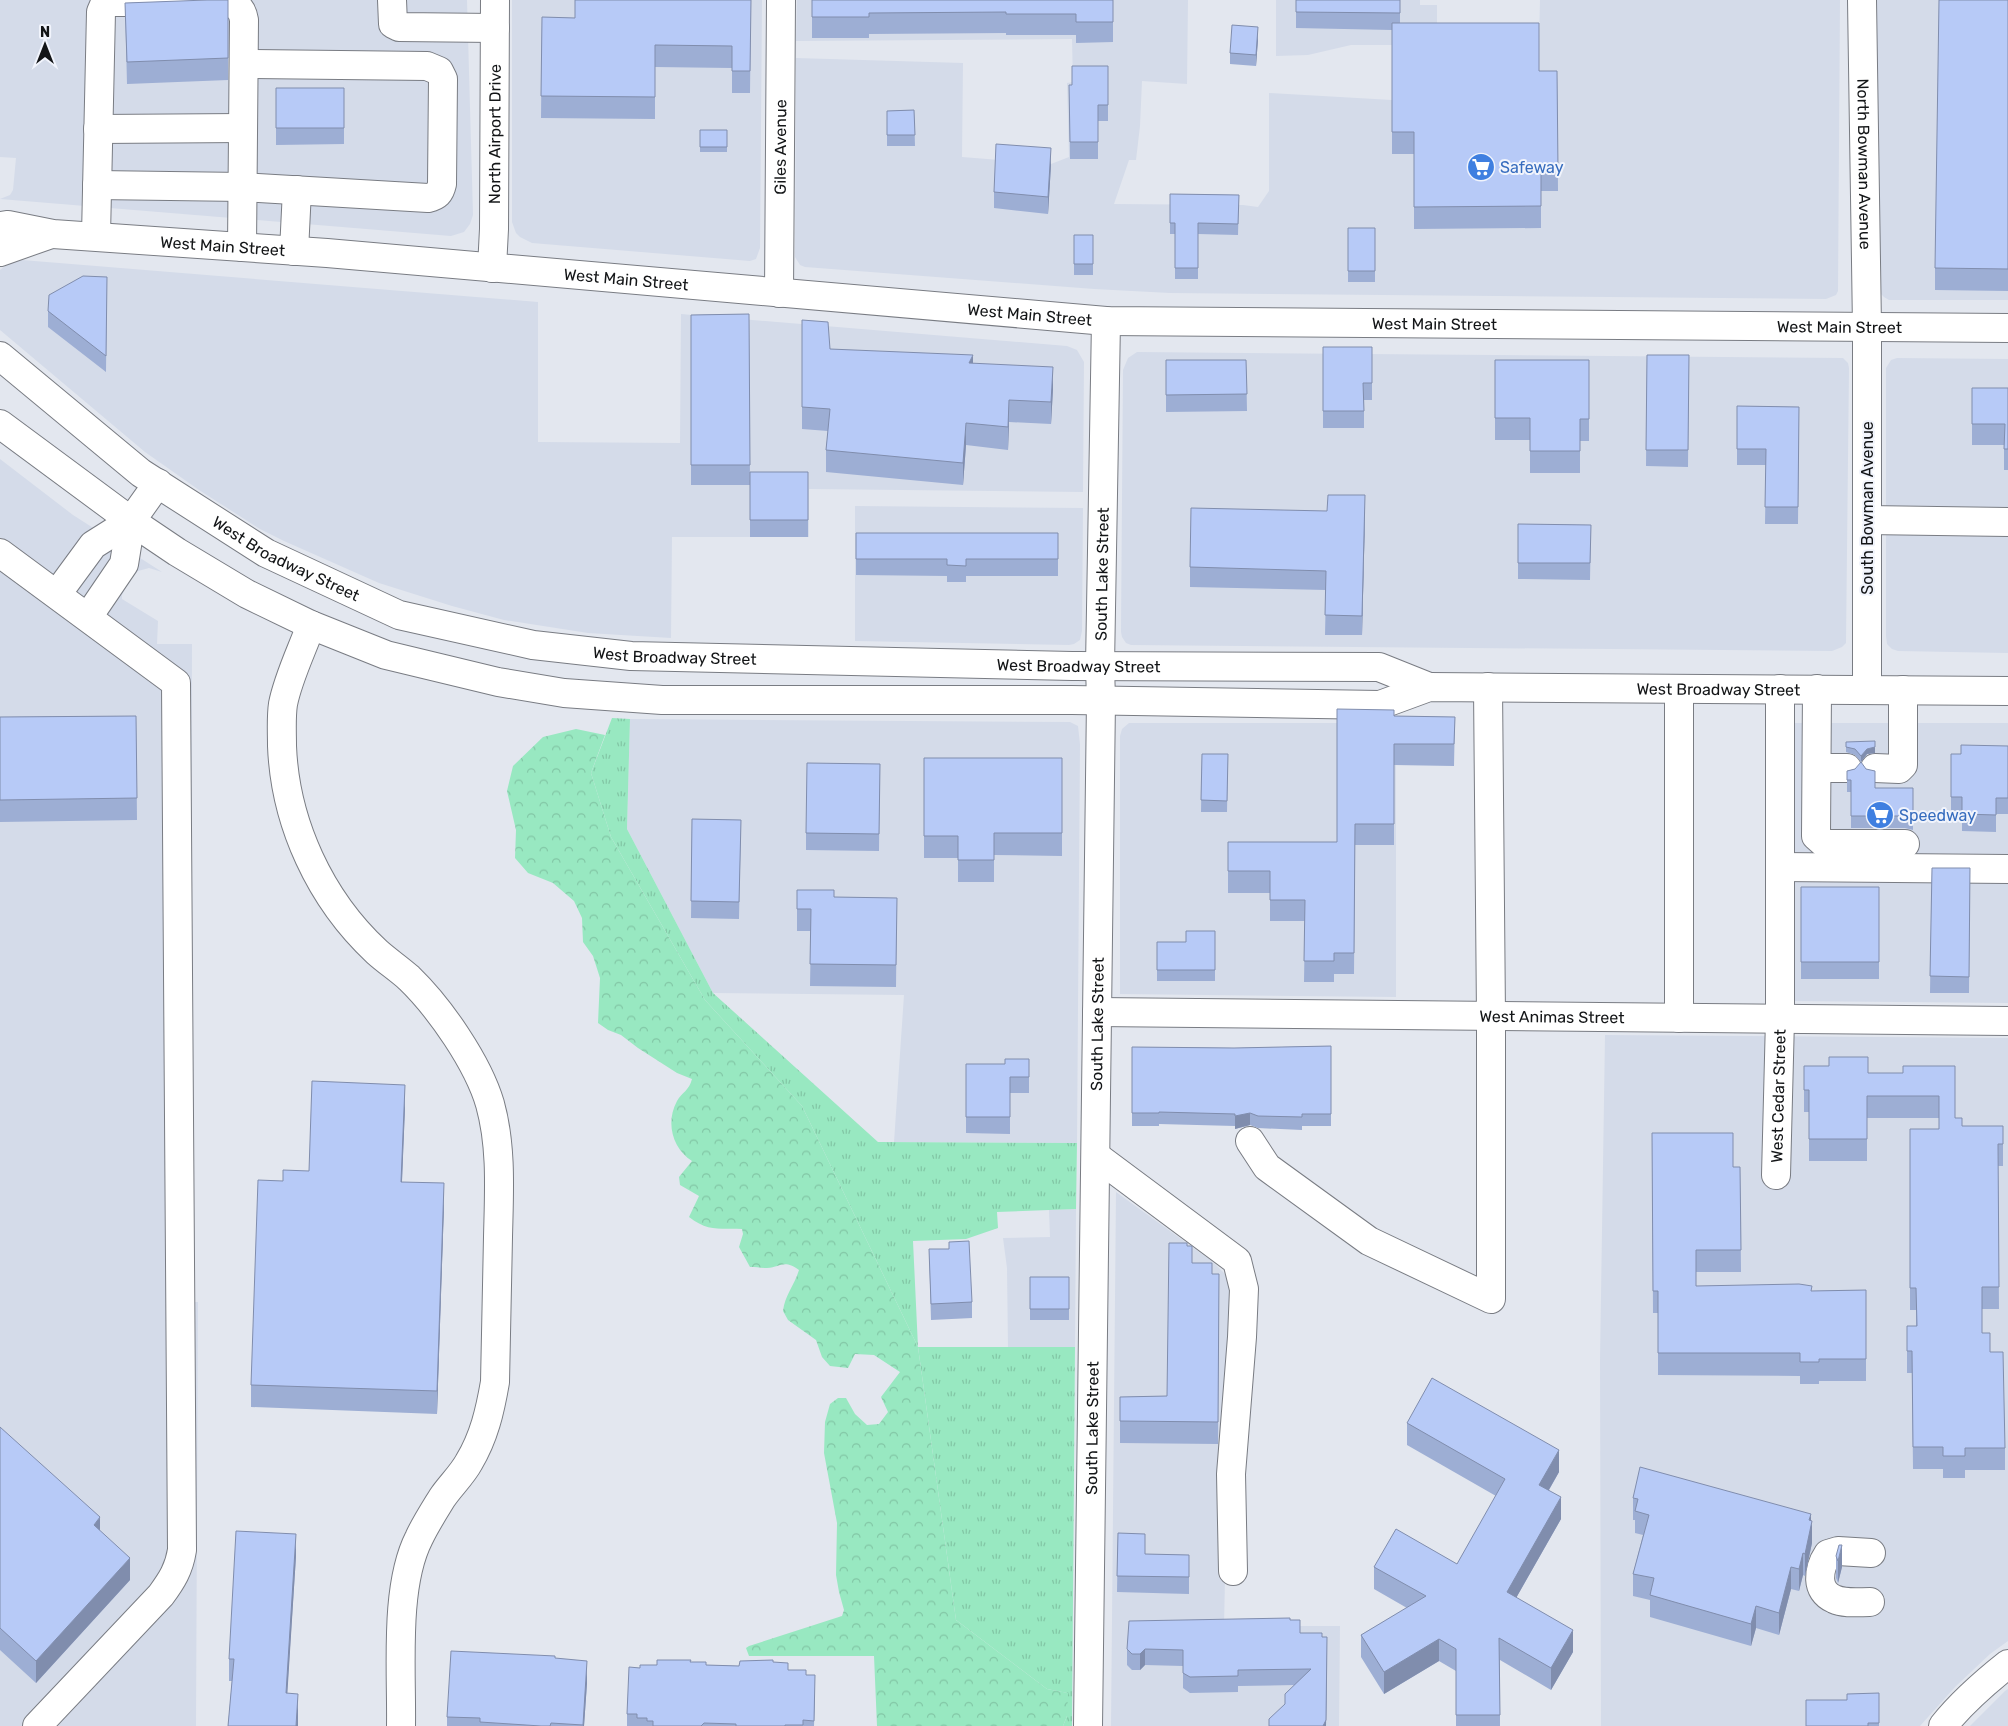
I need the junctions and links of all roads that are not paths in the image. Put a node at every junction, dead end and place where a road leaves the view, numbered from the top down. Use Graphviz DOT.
graph roads {
  1 [pos="392,0"];
  2 [pos="495,0"];
  3 [pos="780,0"];
  4 [pos="1862,0"];
  5 [pos="495,28"];
  6 [pos="244,64"];
  7 [pos="243,128"];
  8 [pos="98,129"];
  9 [pos="97,185"];
  10 [pos="243,187"];
  11 [pos="297,190"];
  12 [pos="0,210"];
  13 [pos="0,226"];
  14 [pos="53,234"];
  15 [pos="96,235"];
  16 [pos="242,247"];
  17 [pos="294,251"];
  18 [pos="0,252"];
  19 [pos="492,268"];
  20 [pos="779,293"];
  21 [pos="1106,321"];
  22 [pos="1867,327"];
  23 [pos="2008,328"];
  24 [pos="0,356"];
  25 [pos="0,424"];
  26 [pos="158,483"];
  27 [pos="1867,520"];
  28 [pos="131,521"];
  29 [pos="2008,522"];
  30 [pos="0,553"];
  31 [pos="57,594"];
  32 [pos="99,624"];
  33 [pos="311,625"];
  34 [pos="1100,666"];
  35 [pos="1429,687"];
  36 [pos="1488,687"];
  37 [pos="1679,689"];
  38 [pos="1780,689"];
  39 [pos="1817,689"];
  40 [pos="1867,690"];
  41 [pos="1903,690"];
  42 [pos="2008,691"];
  43 [pos="1101,700"];
  44 [pos="1817,768"];
  45 [pos="1847,768"];
  46 [pos="1874,768"];
  47 [pos="1905,844"];
  48 [pos="1780,867"];
  49 [pos="2008,870"];
  50 [pos="1097,1012"];
  51 [pos="1491,1016"];
  52 [pos="1679,1018"];
  53 [pos="1780,1019"];
  54 [pos="2008,1021"];
  55 [pos="1250,1141"];
  56 [pos="1096,1156"];
  57 [pos="1776,1175"];
  58 [pos="1871,1553"];
  59 [pos="1232,1571"];
  60 [pos="1870,1602"];
  61 [pos="2008,1664"];
  62 [pos="37,1726"];
  63 [pos="401,1726"];
  64 [pos="1088,1726"];
  65 [pos="1943,1726"];
  1 -- 5 [label="main road"];
  2 -- 5 [label="main road, North Airport Drive"];
  3 -- 20 [label="main road, Giles Avenue"];
  4 -- 22 [label="main road, North Bowman Avenue"];
  5 -- 19 [label="main road, North Airport Drive"];
  6 -- 7 [label="main road"];
  6 -- 8 [label="main road"];
  6 -- 11 [label="main road"];
  7 -- 8 [label="main road"];
  7 -- 10 [label="main road"];
  8 -- 9 [label="main road"];
  9 -- 10 [label="main road"];
  9 -- 15 [label="main road"];
  10 -- 11 [label="main road"];
  10 -- 16 [label="main road"];
  11 -- 17 [label="main road"];
  12 -- 15 [label="main road"];
  13 -- 14 [label="main road, West Main Street"];
  14 -- 15 [label="main road, West Main Street"];
  14 -- 18 [label="main road, West Main Street"];
  15 -- 16 [label="main road, West Main Street"];
  16 -- 17 [label="main road, West Main Street"];
  17 -- 19 [label="main road, West Main Street"];
  19 -- 20 [label="main road, West Main Street"];
  20 -- 21 [label="main road, West Main Street"];
  21 -- 22 [label="main road, West Main Street"];
  21 -- 34 [label="main road, South Lake Street"];
  22 -- 23 [label="main road, West Main Street"];
  22 -- 27 [label="main road, South Bowman Avenue"];
  24 -- 26 [label="main road, West Broadway Street"];
  25 -- 28 [label="main road, West Broadway Street"];
  26 -- 28 [label="main road"];
  26 -- 34 [label="main road, West Broadway Street"];
  27 -- 29 [label="main road"];
  27 -- 40 [label="main road, South Bowman Avenue"];
  28 -- 31 [label="main road"];
  28 -- 32 [label="main road"];
  28 -- 33 [label="main road, West Broadway Street"];
  30 -- 31 [label="main road"];
  31 -- 32 [label="main road"];
  32 -- 62 [label="main road"];
  33 -- 43 [label="main road, West Broadway Street"];
  33 -- 63 [label="main road"];
  34 -- 35 [label="main road, West Broadway Street"];
  34 -- 43 [label="main road, South Lake Street"];
  35 -- 36 [label="main road, West Broadway Street"];
  35 -- 43 [label="main road, West Broadway Street"];
  36 -- 37 [label="main road, West Broadway Street"];
  36 -- 51 [label="main road"];
  37 -- 38 [label="main road, West Broadway Street"];
  37 -- 52 [label="main road"];
  38 -- 39 [label="main road, West Broadway Street"];
  38 -- 48 [label="main road, West Cedar Street"];
  39 -- 40 [label="main road, West Broadway Street"];
  39 -- 44 [label="main road"];
  40 -- 41 [label="main road, West Broadway Street"];
  41 -- 42 [label="main road, West Broadway Street"];
  41 -- 46 [label="main road"];
  43 -- 50 [label="main road, South Lake Street"];
  44 -- 45 [label="main road"];
  44 -- 47 [label="main road"];
  48 -- 49 [label="main road"];
  48 -- 53 [label="main road, West Cedar Street"];
  50 -- 51 [label="main road, West Animas Street"];
  50 -- 56 [label="main road, South Lake Street"];
  51 -- 52 [label="main road, West Animas Street"];
  51 -- 55 [label="main road"];
  52 -- 53 [label="main road, West Animas Street"];
  53 -- 54 [label="main road, West Animas Street"];
  53 -- 57 [label="main road, West Cedar Street"];
  56 -- 59 [label="main road"];
  56 -- 64 [label="main road, South Lake Street"];
  58 -- 60 [label="main road"];
  61 -- 65 [label="main road"];
}
